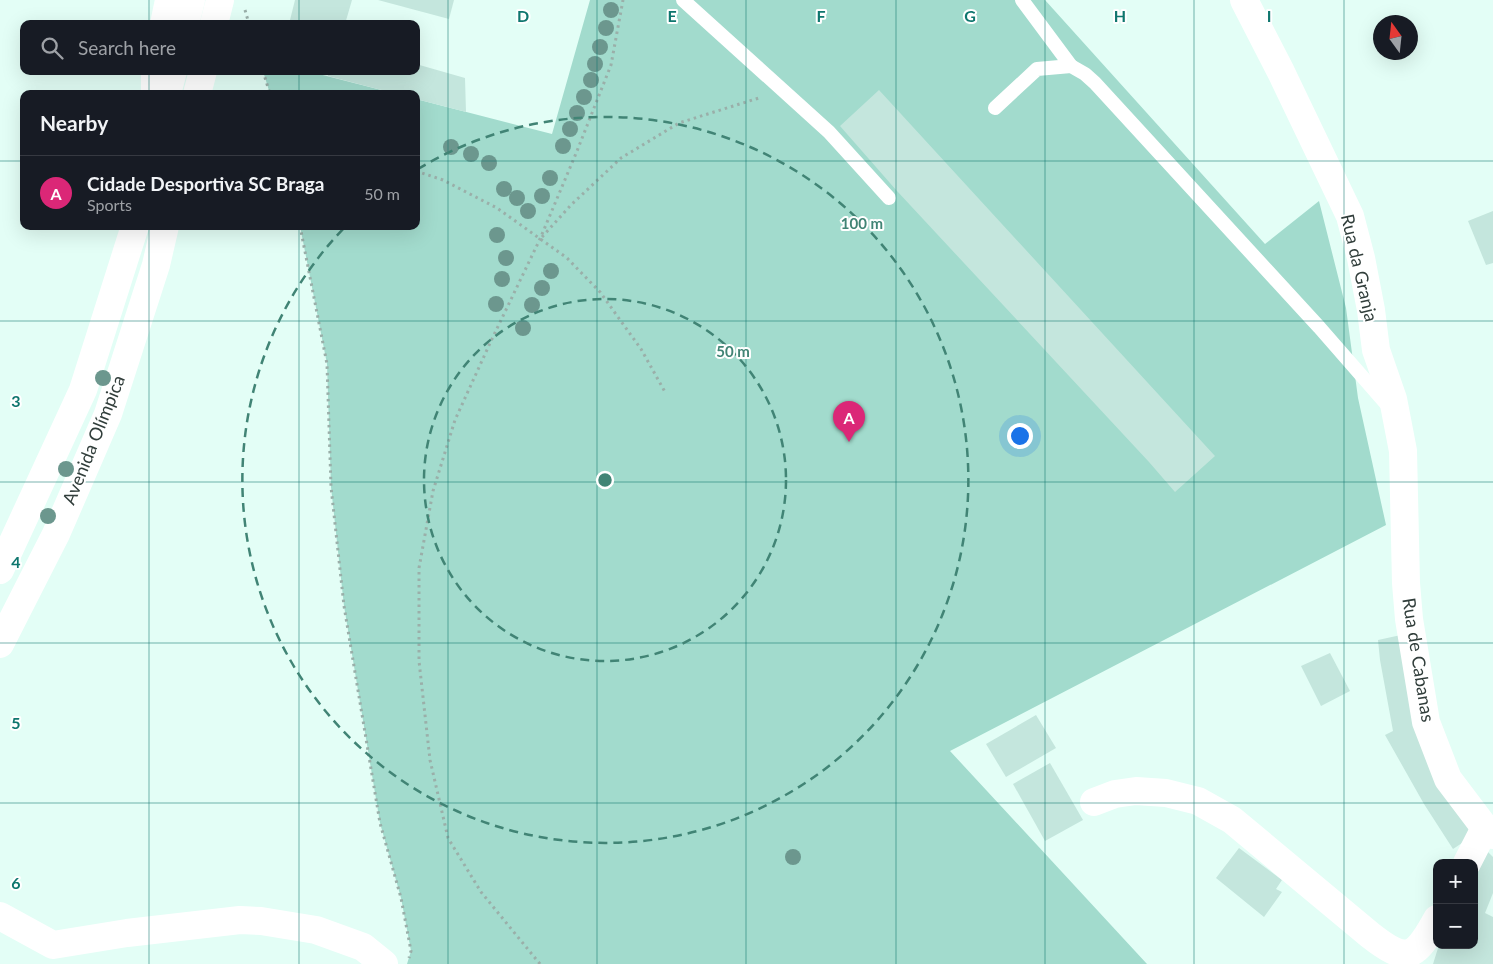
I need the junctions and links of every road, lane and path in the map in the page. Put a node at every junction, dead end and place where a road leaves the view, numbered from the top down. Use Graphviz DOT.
graph roads {
  1 [pos="169,0"];
  2 [pos="191,0"];
  3 [pos="220,0"];
  4 [pos="623,0"];
  5 [pos="683,0"];
  6 [pos="1022,0"];
  7 [pos="1244,0"];
  8 [pos="165,20"];
  9 [pos="186,20"];
  10 [pos="215,20"];
  11 [pos="1071,66"];
  12 [pos="155,75"];
  13 [pos="172,75"];
  14 [pos="202,75"];
  15 [pos="264,75"];
  16 [pos="155,90"];
  17 [pos="168,90"];
  18 [pos="198,90"];
  19 [pos="269,90"];
  20 [pos="784,91"];
  21 [pos="996,108"];
  22 [pos="420,172"];
  23 [pos="889,198"];
  24 [pos="134,230"];
  25 [pos="164,230"];
  26 [pos="301,230"];
  27 [pos="540,240"];
  28 [pos="665,392"];
  29 [pos="1396,416"];
  30 [pos="1404,525"];
  31 [pos="0,570"];
  32 [pos="0,644"];
  33 [pos="1094,802"];
  34 [pos="1489,832"];
  35 [pos="1470,859"];
  36 [pos="0,916"];
  37 [pos="1433,925"];
  38 [pos="384,964"];
  39 [pos="407,964"];
  40 [pos="540,964"];
  1 -- 8 [label="street"];
  2 -- 9 [label="street"];
  3 -- 10 [label="street"];
  4 -- 27 [label="path"];
  5 -- 20 [label="lane"];
  6 -- 11 [label="lane"];
  7 -- 29 [label="street, Rua da Granja"];
  11 -- 21 [label="lane"];
  11 -- 29 [label="lane"];
  12 -- 16 [label="street"];
  13 -- 17 [label="street"];
  14 -- 18 [label="street"];
  15 -- 19 [label="path"];
  20 -- 23 [label="lane"];
  20 -- 27 [label="path"];
  22 -- 27 [label="path"];
  24 -- 31 [label="street, Avenida Olímpica"];
  25 -- 32 [label="street, Avenida Olímpica"];
  26 -- 39 [label="path"];
  27 -- 28 [label="path"];
  27 -- 40 [label="path"];
  29 -- 30 [label="street, Rua da Granja"];
  30 -- 34 [label="street, Rua de Cabanas"];
  33 -- 37 [label="street"];
  34 -- 35 [label="street"];
  36 -- 38 [label="street"];
}
